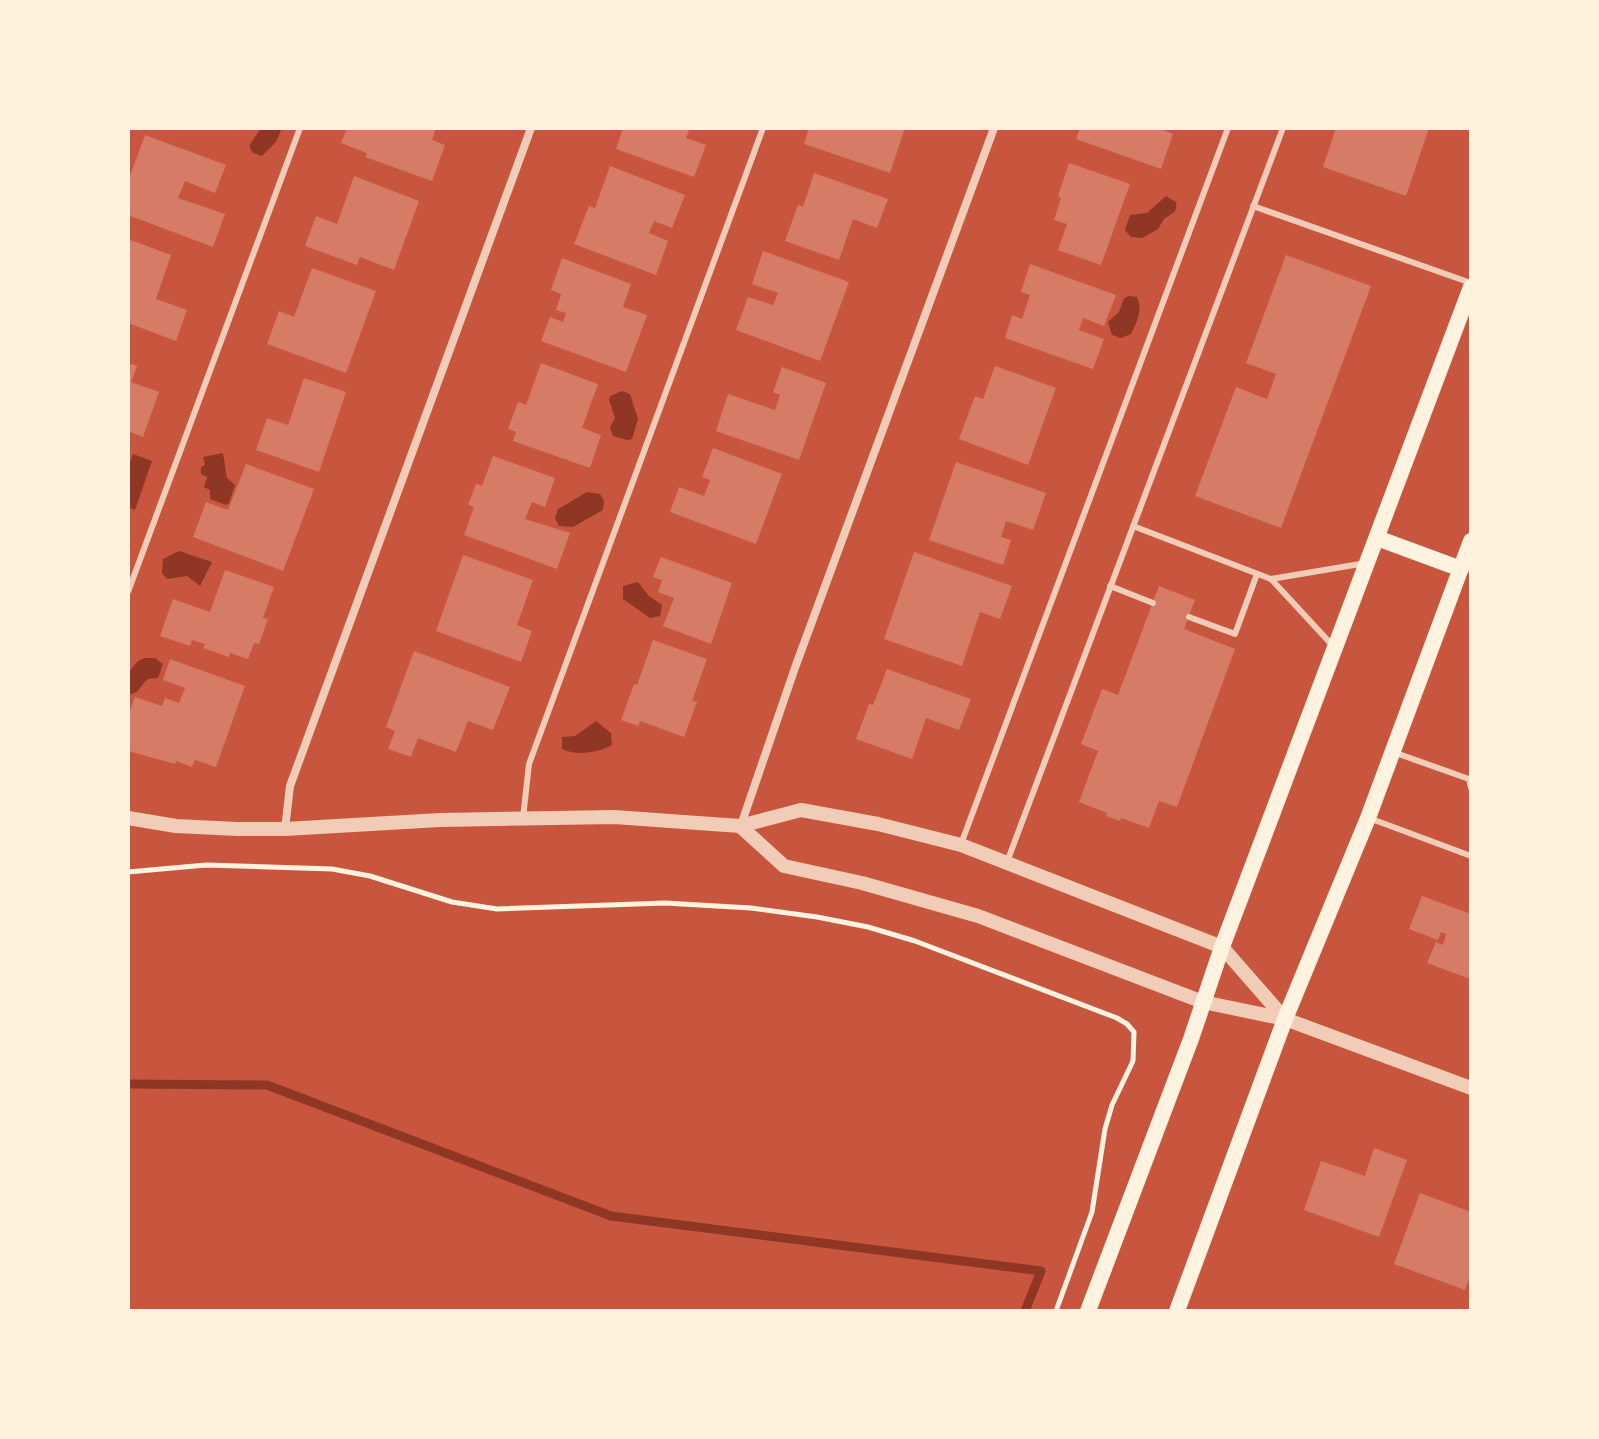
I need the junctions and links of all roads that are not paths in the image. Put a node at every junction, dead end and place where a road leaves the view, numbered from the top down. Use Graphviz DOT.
graph roads {
  1 [pos="300,128"];
  2 [pos="531,128"];
  3 [pos="763,128"];
  4 [pos="994,128"];
  5 [pos="1228,128"];
  6 [pos="1283,128"];
  7 [pos="1253,206"];
  8 [pos="1471,285"];
  9 [pos="1133,526"];
  10 [pos="1377,538"];
  11 [pos="1471,541"];
  12 [pos="1368,563"];
  13 [pos="1466,571"];
  14 [pos="1257,574"];
  15 [pos="1271,579"];
  16 [pos="1110,586"];
  17 [pos="128,592"];
  18 [pos="1153,603"];
  19 [pos="1189,617"];
  20 [pos="1336,648"];
  21 [pos="1393,752"];
  22 [pos="1470,777"];
  23 [pos="1471,788"];
  24 [pos="128,818"];
  25 [pos="523,818"];
  26 [pos="1368,818"];
  27 [pos="740,826"];
  28 [pos="285,829"];
  29 [pos="961,845"];
  30 [pos="1471,856"];
  31 [pos="1006,863"];
  32 [pos="1222,947"];
  33 [pos="1203,1002"];
  34 [pos="1285,1019"];
  35 [pos="1471,1088"];
  36 [pos="1088,1311"];
  37 [pos="1177,1311"];
  1 -- 17 [label="lane"];
  2 -- 28 [label="street"];
  3 -- 25 [label="lane"];
  4 -- 27 [label="street"];
  5 -- 29 [label="lane"];
  6 -- 7 [label="lane"];
  7 -- 8 [label="lane"];
  7 -- 9 [label="lane"];
  8 -- 10 [label="main road"];
  9 -- 14 [label="lane"];
  9 -- 16 [label="lane"];
  10 -- 12 [label="main road"];
  10 -- 13 [label="main road"];
  11 -- 13 [label="main road"];
  12 -- 15 [label="lane"];
  12 -- 20 [label="main road"];
  13 -- 21 [label="main road"];
  14 -- 15 [label="lane"];
  14 -- 19 [label="lane"];
  15 -- 20 [label="lane"];
  16 -- 18 [label="lane"];
  16 -- 31 [label="lane"];
  20 -- 32 [label="main road"];
  21 -- 22 [label="lane"];
  21 -- 26 [label="main road"];
  22 -- 23 [label="lane"];
  24 -- 28 [label="street"];
  25 -- 27 [label="street"];
  25 -- 28 [label="street"];
  26 -- 30 [label="lane"];
  26 -- 34 [label="main road"];
  27 -- 29 [label="street"];
  27 -- 33 [label="street"];
  29 -- 31 [label="street"];
  31 -- 32 [label="street"];
  32 -- 33 [label="main road"];
  32 -- 34 [label="street"];
  33 -- 34 [label="street"];
  33 -- 36 [label="main road"];
  34 -- 35 [label="street"];
  34 -- 37 [label="main road"];
}
